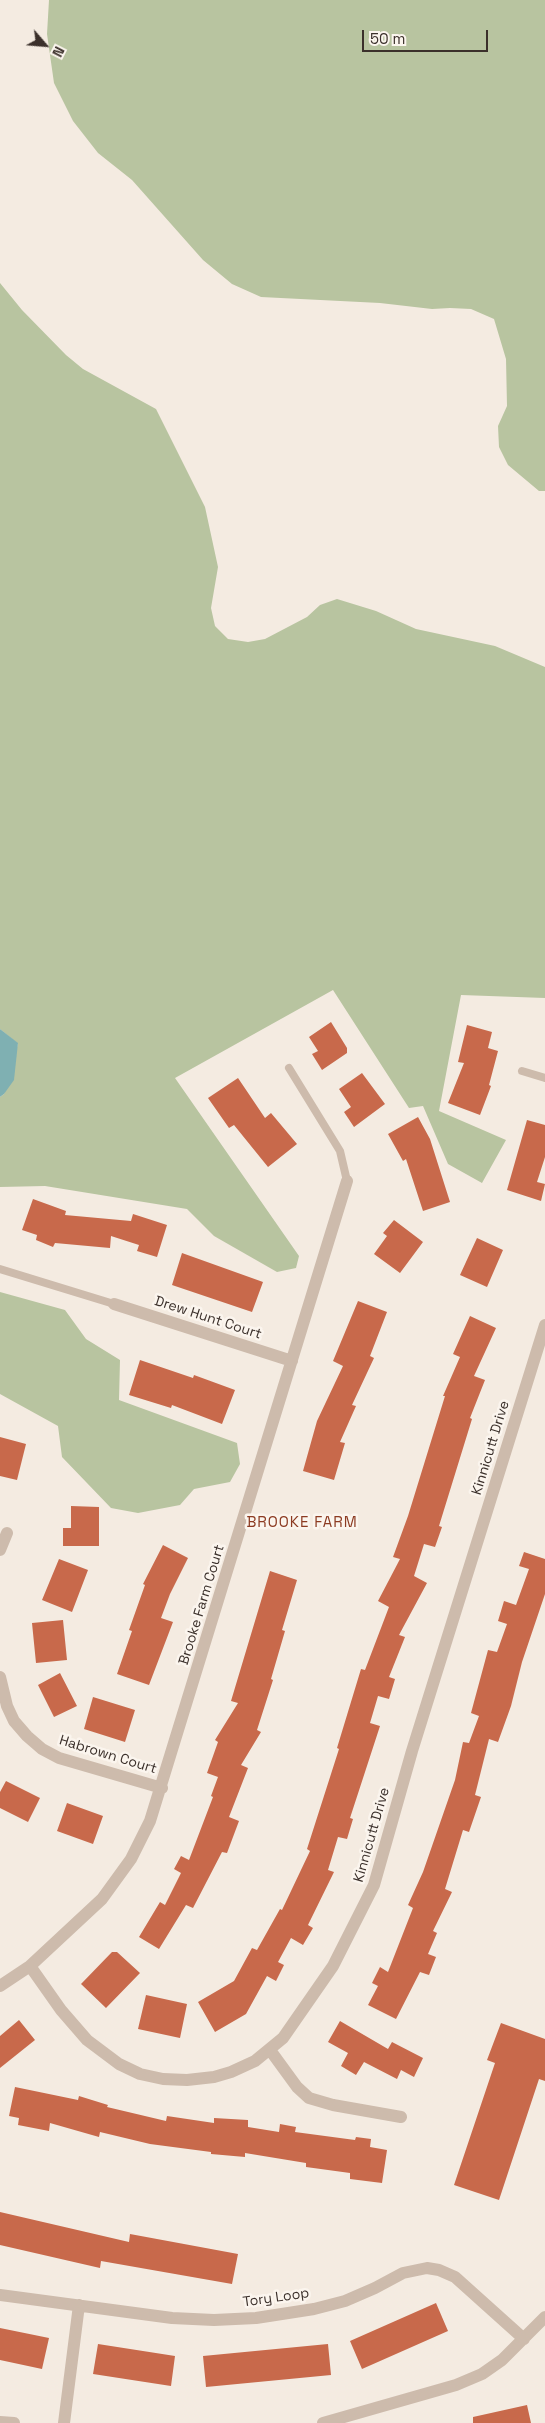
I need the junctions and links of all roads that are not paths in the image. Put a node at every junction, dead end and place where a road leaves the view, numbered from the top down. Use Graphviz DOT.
graph roads {
  1 [pos="289,1068"];
  2 [pos="522,1071"];
  3 [pos="545,1078"];
  4 [pos="347,1181"];
  5 [pos="0,1269"];
  6 [pos="114,1304"];
  7 [pos="545,1325"];
  8 [pos="292,1361"];
  9 [pos="3,1530"];
  10 [pos="0,1550"];
  11 [pos="0,1677"];
  12 [pos="162,1788"];
  13 [pos="30,1966"];
  14 [pos="0,1986"];
  15 [pos="270,2050"];
  16 [pos="401,2117"];
  17 [pos="0,2295"];
  18 [pos="79,2305"];
  19 [pos="545,2317"];
  20 [pos="524,2338"];
  21 [pos="0,2422"];
  22 [pos="14,2423"];
  23 [pos="64,2423"];
  24 [pos="322,2423"];
  1 -- 4 [label="lane"];
  2 -- 3 [label="lane"];
  4 -- 8 [label="street, Brooke Farm Court"];
  5 -- 6 [label="lane"];
  6 -- 8 [label="street, Drew Hunt Court"];
  7 -- 15 [label="street, Kinnicutt Drive"];
  8 -- 12 [label="street, Brooke Farm Court"];
  9 -- 10 [label="street"];
  11 -- 12 [label="street, Habrown Court"];
  12 -- 13 [label="street, Brooke Farm Court"];
  13 -- 14 [label="street, Brooke Farm Court"];
  13 -- 15 [label="street, Kinnicutt Drive"];
  15 -- 16 [label="street"];
  17 -- 18 [label="street, Tory Loop"];
  18 -- 20 [label="street, Tory Loop"];
  18 -- 23 [label="street"];
  19 -- 20 [label="street"];
  20 -- 24 [label="street"];
  21 -- 22 [label="street"];
}
